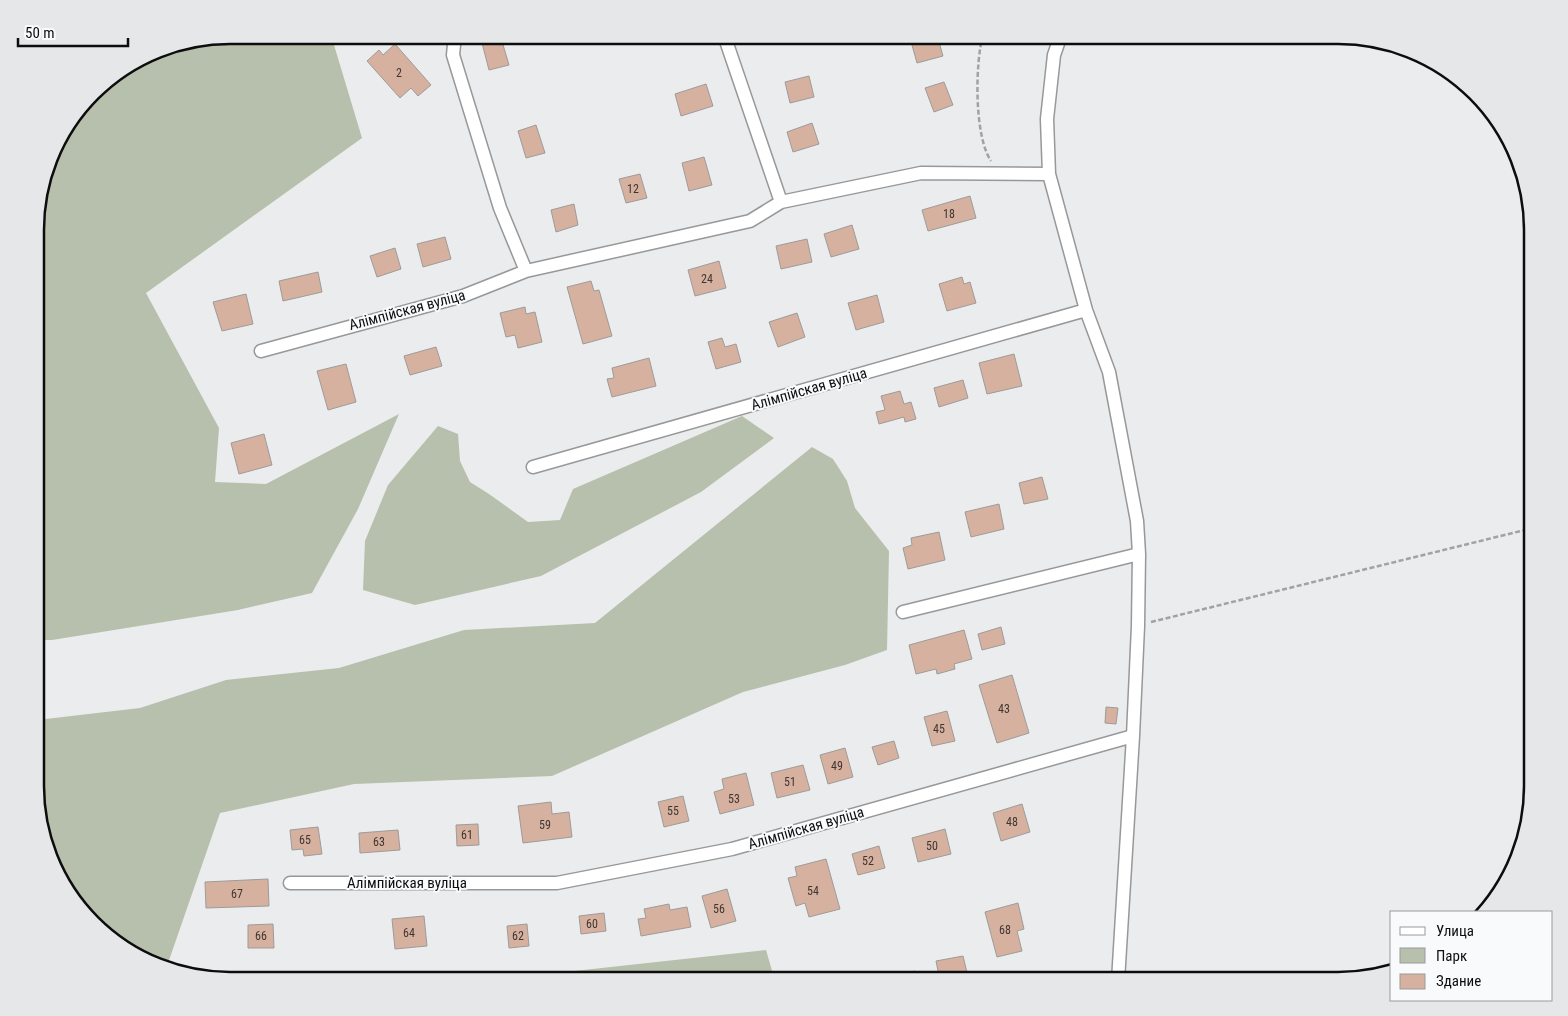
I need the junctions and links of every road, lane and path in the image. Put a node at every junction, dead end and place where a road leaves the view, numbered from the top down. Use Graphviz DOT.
graph roads {
  1 [pos="454,44"];
  2 [pos="727,44"];
  3 [pos="980,44"];
  4 [pos="1057,44"];
  5 [pos="1001,174"];
  6 [pos="1049,174"];
  7 [pos="781,202"];
  8 [pos="526,271"];
  9 [pos="1086,310"];
  10 [pos="261,350"];
  11 [pos="534,467"];
  12 [pos="1524,530"];
  13 [pos="1139,554"];
  14 [pos="903,612"];
  15 [pos="1138,626"];
  16 [pos="1133,736"];
  17 [pos="290,883"];
  18 [pos="1119,972"];
  1 -- 8 [label="street"];
  2 -- 7 [label="street"];
  3 -- 5 [label="path"];
  4 -- 6 [label="street"];
  5 -- 6 [label="street, Алімпійская вуліца"];
  5 -- 7 [label="street, Алімпійская вуліца"];
  6 -- 9 [label="street"];
  7 -- 8 [label="street, Алімпійская вуліца"];
  8 -- 10 [label="street, Алімпійская вуліца"];
  9 -- 11 [label="street, Алімпійская вуліца"];
  9 -- 13 [label="street"];
  12 -- 15 [label="path"];
  13 -- 14 [label="street"];
  13 -- 15 [label="street"];
  15 -- 16 [label="street"];
  16 -- 17 [label="street, Алімпійская вуліца"];
  16 -- 18 [label="street"];
}
